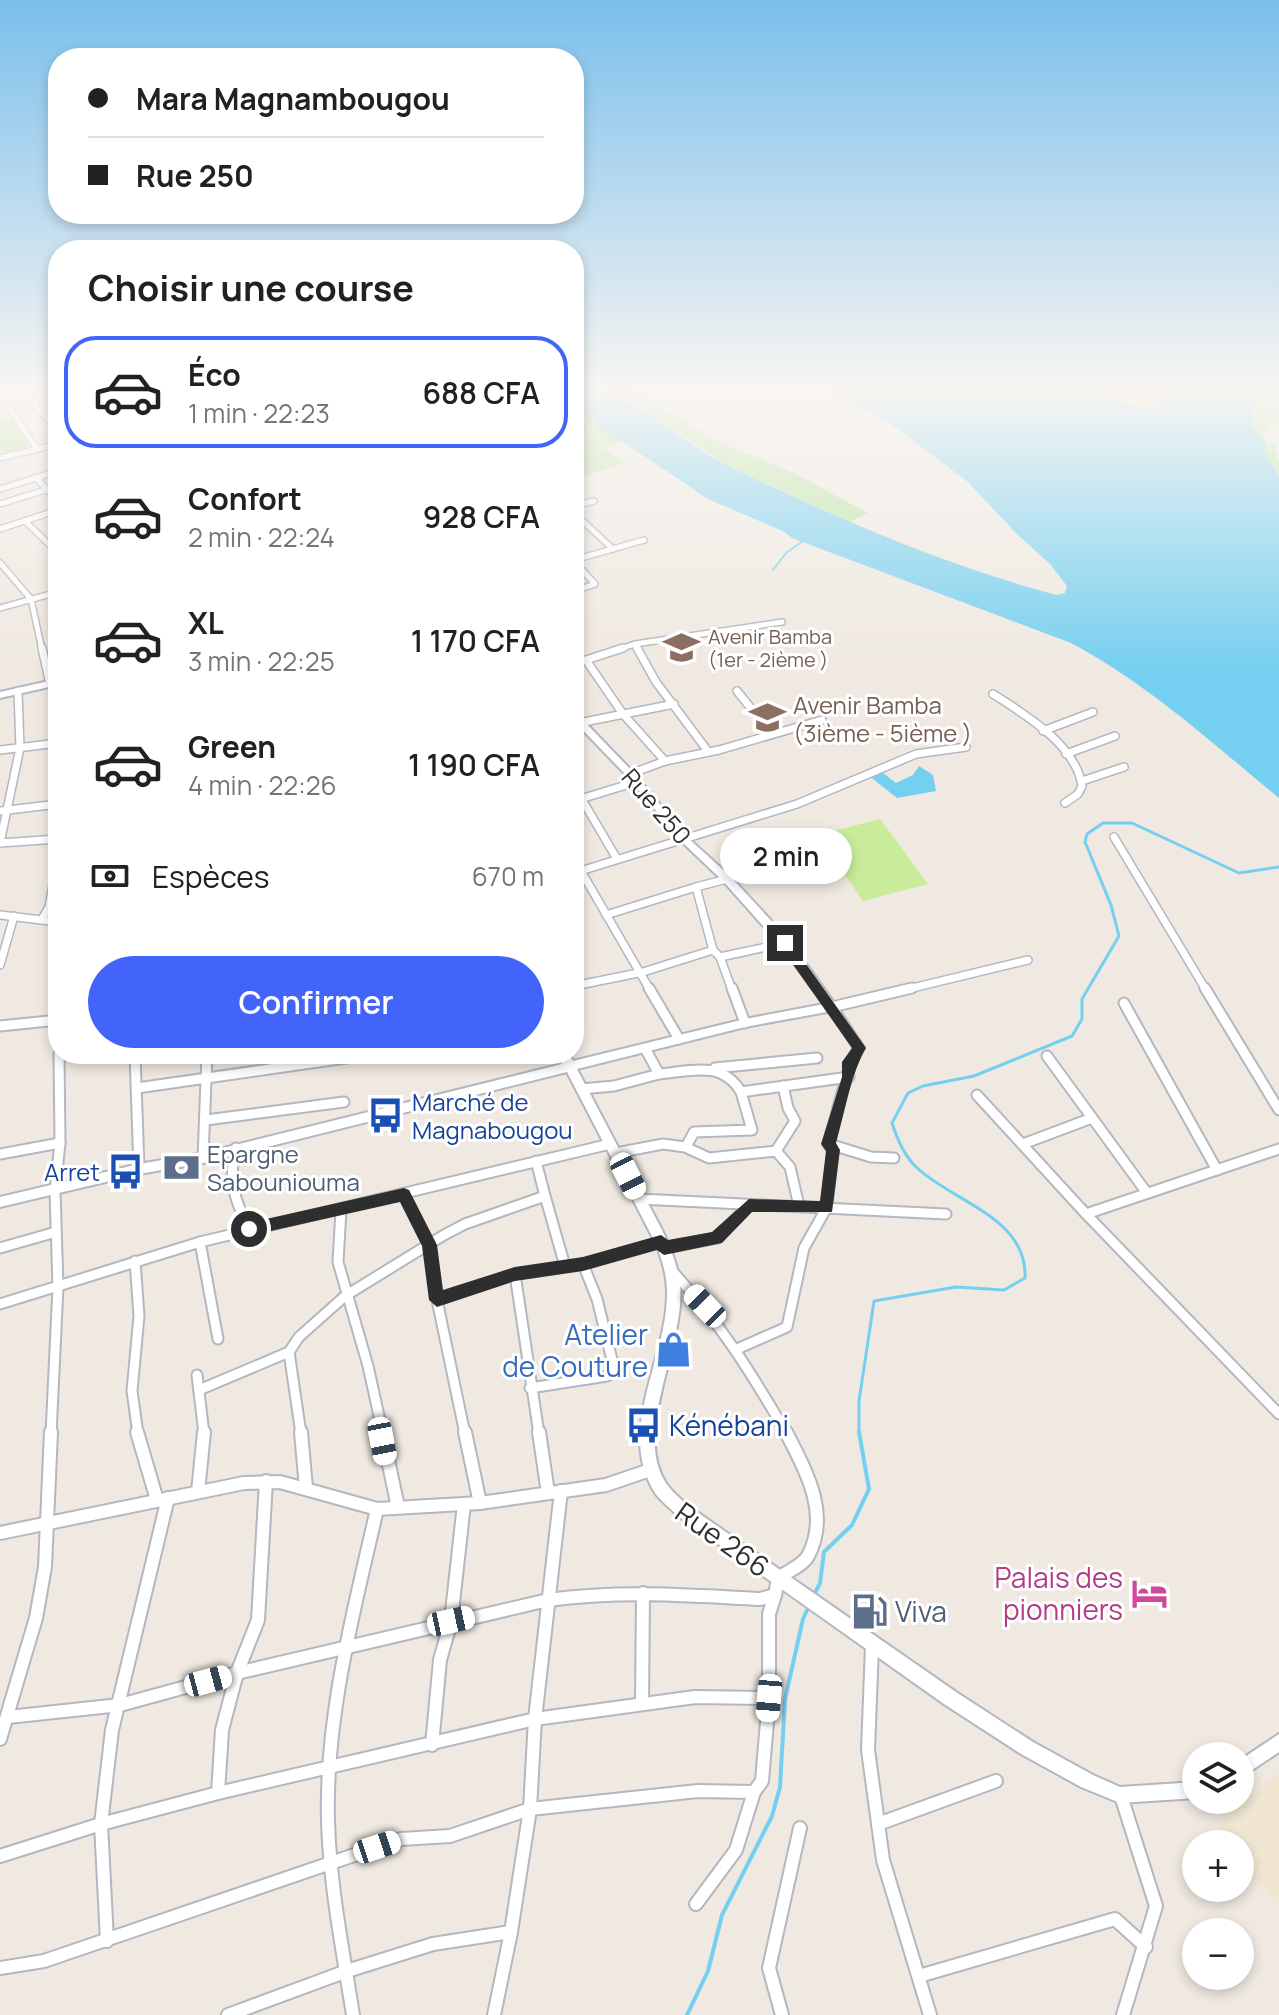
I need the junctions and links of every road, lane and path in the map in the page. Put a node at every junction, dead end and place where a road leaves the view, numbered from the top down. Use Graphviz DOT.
graph roads {
  1 [pos="20,483"];
  2 [pos="41,483"];
  3 [pos="0,489"];
  4 [pos="48,490"];
  5 [pos="594,501"];
  6 [pos="0,504"];
  7 [pos="584,504"];
  8 [pos="48,513"];
  9 [pos="25,521"];
  10 [pos="584,522"];
  11 [pos="0,529"];
  12 [pos="644,540"];
  13 [pos="48,543"];
  14 [pos="613,549"];
  15 [pos="584,557"];
  16 [pos="0,563"];
  17 [pos="584,571"];
  18 [pos="584,588"];
  19 [pos="48,595"];
  20 [pos="31,599"];
  21 [pos="0,608"];
  22 [pos="782,622"];
  23 [pos="635,644"];
  24 [pos="586,660"];
  25 [pos="48,661"];
  26 [pos="48,684"];
  27 [pos="18,691"];
  28 [pos="737,691"];
  29 [pos="993,694"];
  30 [pos="0,695"];
  31 [pos="674,704"];
  32 [pos="1093,712"];
  33 [pos="623,714"];
  34 [pos="584,720"];
  35 [pos="822,720"];
  36 [pos="584,729"];
  37 [pos="1043,731"];
  38 [pos="771,733"];
  39 [pos="1115,736"];
  40 [pos="48,744"];
  41 [pos="966,747"];
  42 [pos="20,748"];
  43 [pos="0,750"];
  44 [pos="707,750"];
  45 [pos="1066,754"];
  46 [pos="665,761"];
  47 [pos="1124,767"];
  48 [pos="633,778"];
  49 [pos="1082,781"];
  50 [pos="584,798"];
  51 [pos="584,800"];
  52 [pos="1065,803"];
  53 [pos="48,805"];
  54 [pos="4,811"];
  55 [pos="1114,837"];
  56 [pos="48,840"];
  57 [pos="685,840"];
  58 [pos="0,843"];
  59 [pos="617,859"];
  60 [pos="584,870"];
  61 [pos="727,879"];
  62 [pos="584,881"];
  63 [pos="696,887"];
  64 [pos="48,906"];
  65 [pos="0,915"];
  66 [pos="606,915"];
  67 [pos="14,916"];
  68 [pos="42,919"];
  69 [pos="48,920"];
  70 [pos="785,943"];
  71 [pos="717,953"];
  72 [pos="1028,960"];
  73 [pos="0,965"];
  74 [pos="640,973"];
  75 [pos="584,984"];
  76 [pos="1124,1003"];
  77 [pos="832,1007"];
  78 [pos="48,1019"];
  79 [pos="745,1023"];
  80 [pos="0,1026"];
  81 [pos="679,1039"];
  82 [pos="646,1050"];
  83 [pos="1047,1056"];
  84 [pos="817,1058"];
  85 [pos="59,1064"];
  86 [pos="136,1064"];
  87 [pos="207,1064"];
  88 [pos="295,1064"];
  89 [pos="568,1064"];
  90 [pos="287,1065"];
  91 [pos="570,1068"];
  92 [pos="714,1068"];
  93 [pos="659,1074"];
  94 [pos="206,1076"];
  95 [pos="849,1077"];
  96 [pos="783,1086"];
  97 [pos="137,1088"];
  98 [pos="581,1089"];
  99 [pos="741,1092"];
  100 [pos="977,1095"];
  101 [pos="344,1102"];
  102 [pos="1279,1110"];
  103 [pos="1092,1118"];
  104 [pos="206,1120"];
  105 [pos="60,1143"];
  106 [pos="828,1144"];
  107 [pos="1023,1144"];
  108 [pos="687,1145"];
  109 [pos="236,1148"];
  110 [pos="613,1149"];
  111 [pos="1279,1149"];
  112 [pos="776,1151"];
  113 [pos="0,1154"];
  114 [pos="203,1158"];
  115 [pos="894,1158"];
  116 [pos="536,1161"];
  117 [pos="139,1169"];
  118 [pos="1217,1170"];
  119 [pos="55,1191"];
  120 [pos="1147,1193"];
  121 [pos="404,1194"];
  122 [pos="545,1196"];
  123 [pos="639,1199"];
  124 [pos="0,1202"];
  125 [pos="749,1205"];
  126 [pos="799,1206"];
  127 [pos="827,1207"];
  128 [pos="341,1210"];
  129 [pos="946,1214"];
  130 [pos="1086,1214"];
  131 [pos="249,1229"];
  132 [pos="56,1232"];
  133 [pos="200,1242"];
  134 [pos="429,1245"];
  135 [pos="663,1245"];
  136 [pos="0,1248"];
  137 [pos="135,1261"];
  138 [pos="583,1264"];
  139 [pos="565,1266"];
  140 [pos="673,1272"];
  141 [pos="515,1274"];
  142 [pos="58,1287"];
  143 [pos="345,1296"];
  144 [pos="437,1300"];
  145 [pos="0,1304"];
  146 [pos="218,1339"];
  147 [pos="737,1349"];
  148 [pos="289,1352"];
  149 [pos="197,1375"];
  150 [pos="530,1388"];
  151 [pos="199,1390"];
  152 [pos="1279,1414"];
  153 [pos="650,1470"];
  154 [pos="266,1481"];
  155 [pos="306,1488"];
  156 [pos="198,1492"];
  157 [pos="554,1492"];
  158 [pos="162,1499"];
  159 [pos="480,1503"];
  160 [pos="464,1504"];
  161 [pos="398,1507"];
  162 [pos="377,1509"];
  163 [pos="47,1524"];
  164 [pos="0,1533"];
  165 [pos="778,1578"];
  166 [pos="643,1593"];
  167 [pos="775,1595"];
  168 [pos="548,1600"];
  169 [pos="451,1621"];
  170 [pos="873,1641"];
  171 [pos="346,1648"];
  172 [pos="237,1673"];
  173 [pos="769,1698"];
  174 [pos="14,1701"];
  175 [pos="642,1703"];
  176 [pos="0,1704"];
  177 [pos="120,1705"];
  178 [pos="8,1717"];
  179 [pos="535,1719"];
  180 [pos="0,1739"];
  181 [pos="1279,1742"];
  182 [pos="432,1745"];
  183 [pos="1254,1760"];
  184 [pos="329,1765"];
  185 [pos="996,1781"];
  186 [pos="1182,1791"];
  187 [pos="754,1792"];
  188 [pos="218,1793"];
  189 [pos="1120,1795"];
  190 [pos="530,1809"];
  191 [pos="101,1824"];
  192 [pos="878,1824"];
  193 [pos="800,1828"];
  194 [pos="0,1856"];
  195 [pos="330,1863"];
  196 [pos="696,1904"];
  197 [pos="511,1932"];
  198 [pos="107,1941"];
  199 [pos="1146,1947"];
  200 [pos="0,1968"];
  201 [pos="347,1971"];
  202 [pos="919,1976"];
  203 [pos="228,2015"];
  204 [pos="353,2015"];
  205 [pos="494,2015"];
  206 [pos="782,2015"];
  207 [pos="930,2015"];
  208 [pos="1123,2015"];
  1 -- 3 [label="street"];
  2 -- 4 [label="street"];
  4 -- 6 [label="street"];
  5 -- 7 [label="street"];
  8 -- 9 [label="street"];
  9 -- 11 [label="street"];
  9 -- 13 [label="street"];
  10 -- 14 [label="street"];
  12 -- 14 [label="street"];
  14 -- 15 [label="street"];
  16 -- 20 [label="street"];
  17 -- 18 [label="street"];
  19 -- 20 [label="street"];
  20 -- 21 [label="street"];
  20 -- 25 [label="street"];
  22 -- 23 [label="street"];
  23 -- 24 [label="street"];
  23 -- 31 [label="street"];
  24 -- 33 [label="street"];
  26 -- 27 [label="street"];
  27 -- 30 [label="street"];
  27 -- 42 [label="street"];
  28 -- 38 [label="street"];
  29 -- 37 [label="street"];
  31 -- 33 [label="street"];
  31 -- 44 [label="street"];
  32 -- 37 [label="street"];
  33 -- 34 [label="street"];
  33 -- 46 [label="street"];
  35 -- 38 [label="street"];
  36 -- 48 [label="street, Rue 250"];
  37 -- 45 [label="street"];
  38 -- 44 [label="street"];
  39 -- 45 [label="street"];
  40 -- 42 [label="street"];
  41 -- 57 [label="street"];
  42 -- 43 [label="street"];
  42 -- 54 [label="street"];
  44 -- 46 [label="street"];
  45 -- 49 [label="street"];
  46 -- 48 [label="street"];
  47 -- 49 [label="street"];
  48 -- 50 [label="street"];
  48 -- 57 [label="street, Rue 250"];
  49 -- 52 [label="street"];
  51 -- 59 [label="street"];
  53 -- 54 [label="street"];
  54 -- 58 [label="street"];
  55 -- 102 [label="street"];
  56 -- 58 [label="street"];
  57 -- 59 [label="street"];
  57 -- 61 [label="street, Rue 250"];
  59 -- 60 [label="street"];
  61 -- 63 [label="street"];
  61 -- 70 [label="street, Rue 250"];
  62 -- 66 [label="street"];
  63 -- 66 [label="street"];
  63 -- 71 [label="street"];
  64 -- 68 [label="street"];
  65 -- 67 [label="street"];
  66 -- 74 [label="street"];
  67 -- 68 [label="street"];
  67 -- 73 [label="street"];
  68 -- 69 [label="street"];
  70 -- 71 [label="street"];
  70 -- 77 [label="street, Rue 250"];
  71 -- 74 [label="street"];
  71 -- 79 [label="street"];
  72 -- 77 [label="street"];
  74 -- 75 [label="street"];
  74 -- 81 [label="street"];
  76 -- 118 [label="street"];
  77 -- 79 [label="street"];
  77 -- 95 [label="street"];
  78 -- 80 [label="street"];
  79 -- 81 [label="street"];
  81 -- 82 [label="street"];
  82 -- 91 [label="street"];
  82 -- 93 [label="street"];
  83 -- 103 [label="street"];
  84 -- 92 [label="street"];
  85 -- 105 [label="street"];
  86 -- 97 [label="street"];
  87 -- 94 [label="street"];
  88 -- 90 [label="street"];
  89 -- 91 [label="street"];
  90 -- 94 [label="street"];
  91 -- 98 [label="street"];
  91 -- 109 [label="street"];
  92 -- 93 [label="street"];
  92 -- 99 [label="street"];
  93 -- 98 [label="street"];
  94 -- 97 [label="street"];
  94 -- 104 [label="street"];
  95 -- 96 [label="street"];
  95 -- 106 [label="street"];
  96 -- 99 [label="street"];
  96 -- 112 [label="street"];
  97 -- 117 [label="street"];
  98 -- 110 [label="street"];
  99 -- 108 [label="street"];
  100 -- 107 [label="street"];
  101 -- 104 [label="street"];
  103 -- 107 [label="street"];
  103 -- 120 [label="street"];
  104 -- 114 [label="street"];
  105 -- 113 [label="street"];
  105 -- 119 [label="street"];
  106 -- 115 [label="street"];
  106 -- 127 [label="street"];
  107 -- 130 [label="street"];
  108 -- 110 [label="street"];
  108 -- 112 [label="street"];
  109 -- 114 [label="street"];
  109 -- 131 [label="street"];
  110 -- 116 [label="street"];
  110 -- 123 [label="street"];
  111 -- 118 [label="street"];
  112 -- 126 [label="street"];
  114 -- 117 [label="street"];
  116 -- 121 [label="street"];
  116 -- 122 [label="street"];
  117 -- 119 [label="street"];
  118 -- 120 [label="street"];
  119 -- 124 [label="street"];
  119 -- 132 [label="street"];
  120 -- 130 [label="street"];
  121 -- 128 [label="street"];
  121 -- 134 [label="street"];
  122 -- 134 [label="street"];
  122 -- 139 [label="street"];
  123 -- 125 [label="street"];
  123 -- 135 [label="street"];
  125 -- 126 [label="street"];
  125 -- 135 [label="street"];
  126 -- 127 [label="street"];
  127 -- 129 [label="street"];
  127 -- 147 [label="street"];
  128 -- 131 [label="street"];
  128 -- 143 [label="street"];
  130 -- 152 [label="street"];
  131 -- 133 [label="street"];
  132 -- 136 [label="street"];
  132 -- 142 [label="street"];
  133 -- 137 [label="street"];
  133 -- 146 [label="street"];
  134 -- 143 [label="street"];
  134 -- 144 [label="street"];
  135 -- 138 [label="street"];
  135 -- 140 [label="street"];
  137 -- 142 [label="street"];
  137 -- 158 [label="street"];
  138 -- 139 [label="street"];
  138 -- 150 [label="street"];
  139 -- 141 [label="street"];
  140 -- 147 [label="street"];
  140 -- 153 [label="street"];
  141 -- 144 [label="street"];
  141 -- 150 [label="street"];
  142 -- 145 [label="street"];
  142 -- 163 [label="street"];
  143 -- 148 [label="street"];
  143 -- 161 [label="street"];
  144 -- 159 [label="street"];
  147 -- 165 [label="street"];
  148 -- 151 [label="street"];
  148 -- 155 [label="street"];
  149 -- 151 [label="street"];
  150 -- 157 [label="street"];
  151 -- 156 [label="street"];
  153 -- 157 [label="street"];
  153 -- 165 [label="street, Rue 266"];
  154 -- 155 [label="street"];
  154 -- 156 [label="street"];
  154 -- 172 [label="street"];
  155 -- 162 [label="street"];
  156 -- 158 [label="street"];
  157 -- 159 [label="street"];
  157 -- 168 [label="street"];
  158 -- 163 [label="street"];
  158 -- 177 [label="street"];
  159 -- 160 [label="street"];
  160 -- 161 [label="street"];
  160 -- 169 [label="street"];
  161 -- 162 [label="street"];
  162 -- 171 [label="street"];
  163 -- 164 [label="street"];
  163 -- 174 [label="street"];
  165 -- 167 [label="street"];
  165 -- 170 [label="street, Rue 266"];
  166 -- 167 [label="street"];
  166 -- 168 [label="street"];
  166 -- 175 [label="street"];
  167 -- 173 [label="street"];
  168 -- 169 [label="street"];
  168 -- 179 [label="street"];
  169 -- 171 [label="street"];
  169 -- 182 [label="street"];
  170 -- 189 [label="street, Rue 266"];
  170 -- 192 [label="street"];
  171 -- 172 [label="street"];
  171 -- 184 [label="street"];
  172 -- 177 [label="street"];
  172 -- 188 [label="street"];
  173 -- 175 [label="street"];
  173 -- 187 [label="street"];
  174 -- 176 [label="street"];
  174 -- 178 [label="street"];
  175 -- 179 [label="street"];
  177 -- 178 [label="street"];
  177 -- 191 [label="street"];
  178 -- 180 [label="street"];
  179 -- 182 [label="street"];
  179 -- 190 [label="street"];
  181 -- 183 [label="street"];
  182 -- 184 [label="street"];
  184 -- 188 [label="street"];
  184 -- 195 [label="street"];
  185 -- 192 [label="street"];
  186 -- 189 [label="street"];
  187 -- 190 [label="street"];
  187 -- 196 [label="street"];
  188 -- 191 [label="street"];
  189 -- 199 [label="street"];
  190 -- 195 [label="street"];
  190 -- 197 [label="street"];
  191 -- 194 [label="street"];
  191 -- 198 [label="street"];
  192 -- 202 [label="street"];
  193 -- 206 [label="street"];
  195 -- 198 [label="street"];
  195 -- 201 [label="street"];
  197 -- 201 [label="street"];
  197 -- 205 [label="street"];
  198 -- 200 [label="street"];
  199 -- 202 [label="street"];
  199 -- 208 [label="street"];
  201 -- 203 [label="street"];
  201 -- 204 [label="street"];
  202 -- 207 [label="street"];
}
